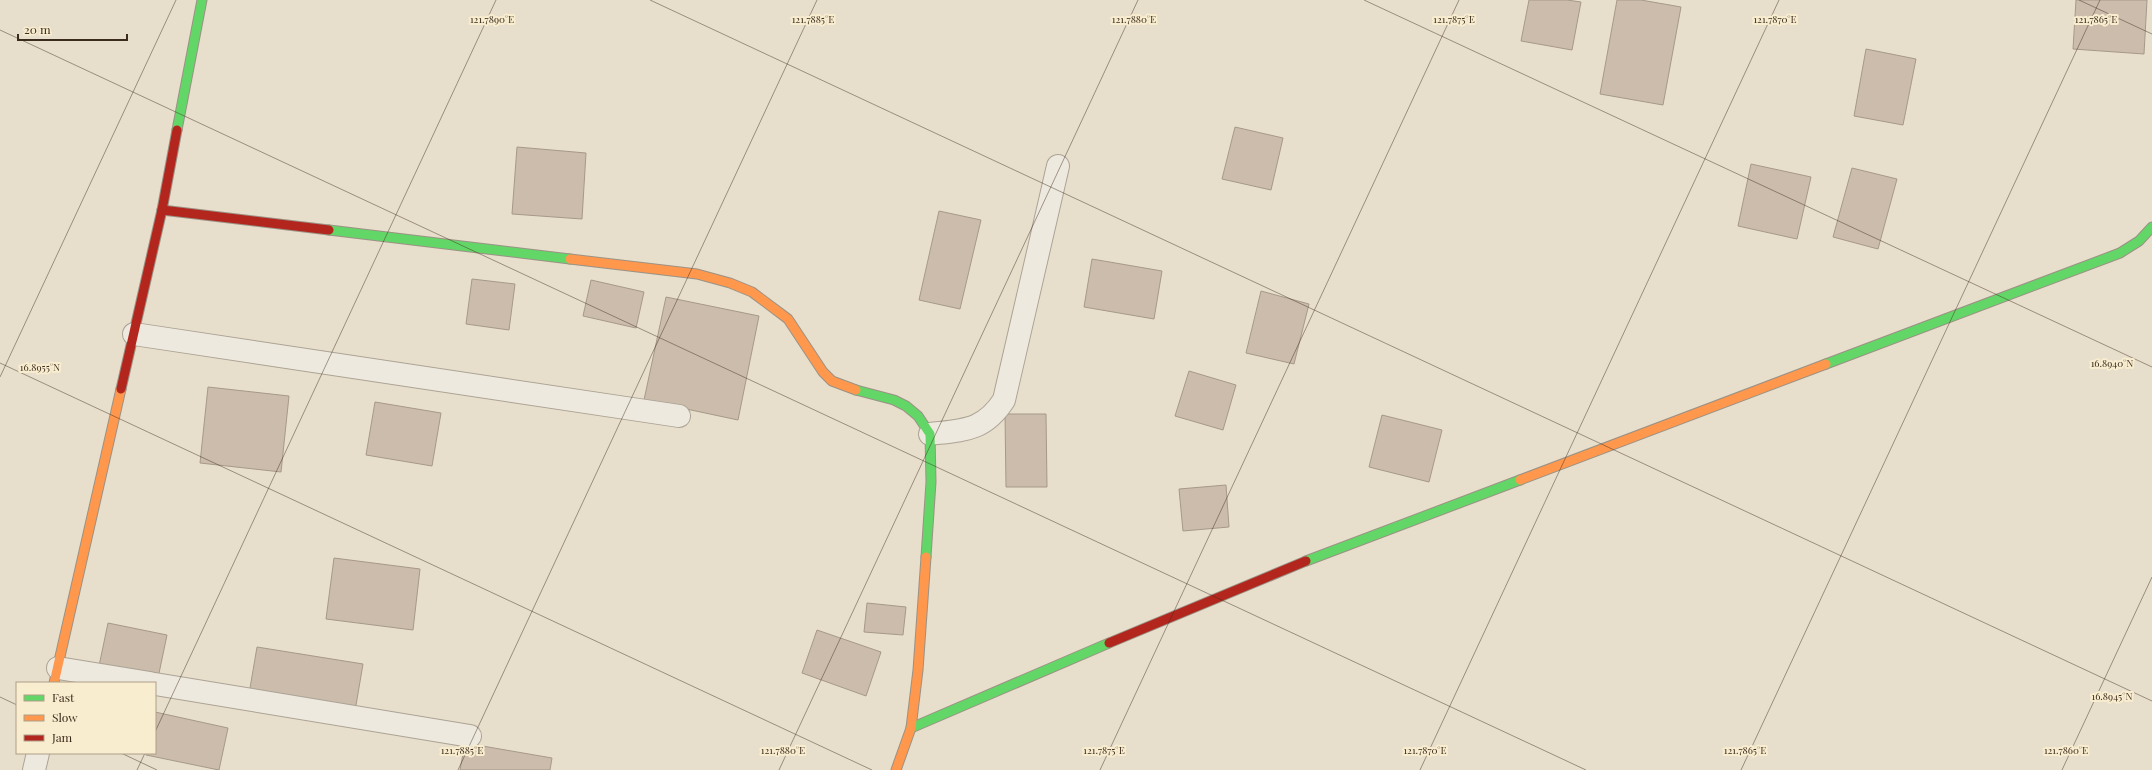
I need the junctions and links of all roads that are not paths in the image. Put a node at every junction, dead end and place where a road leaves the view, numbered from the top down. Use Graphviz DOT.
graph roads {
  1 [pos="202,0"];
  2 [pos="1058,166"];
  3 [pos="162,210"];
  4 [pos="2152,227"];
  5 [pos="134,334"];
  6 [pos="680,416"];
  7 [pos="930,434"];
  8 [pos="56,675"];
  9 [pos="138,682"];
  10 [pos="156,684"];
  11 [pos="911,728"];
  12 [pos="470,736"];
  13 [pos="38,754"];
  14 [pos="34,770"];
  15 [pos="896,770"];
  1 -- 3 [label="street"];
  2 -- 7 [label="street"];
  3 -- 5 [label="street"];
  3 -- 7 [label="street"];
  4 -- 11 [label="street"];
  5 -- 6 [label="street"];
  5 -- 8 [label="street"];
  7 -- 11 [label="street"];
  8 -- 9 [label="street"];
  10 -- 12 [label="street"];
  11 -- 15 [label="street"];
  13 -- 14 [label="street"];
}
